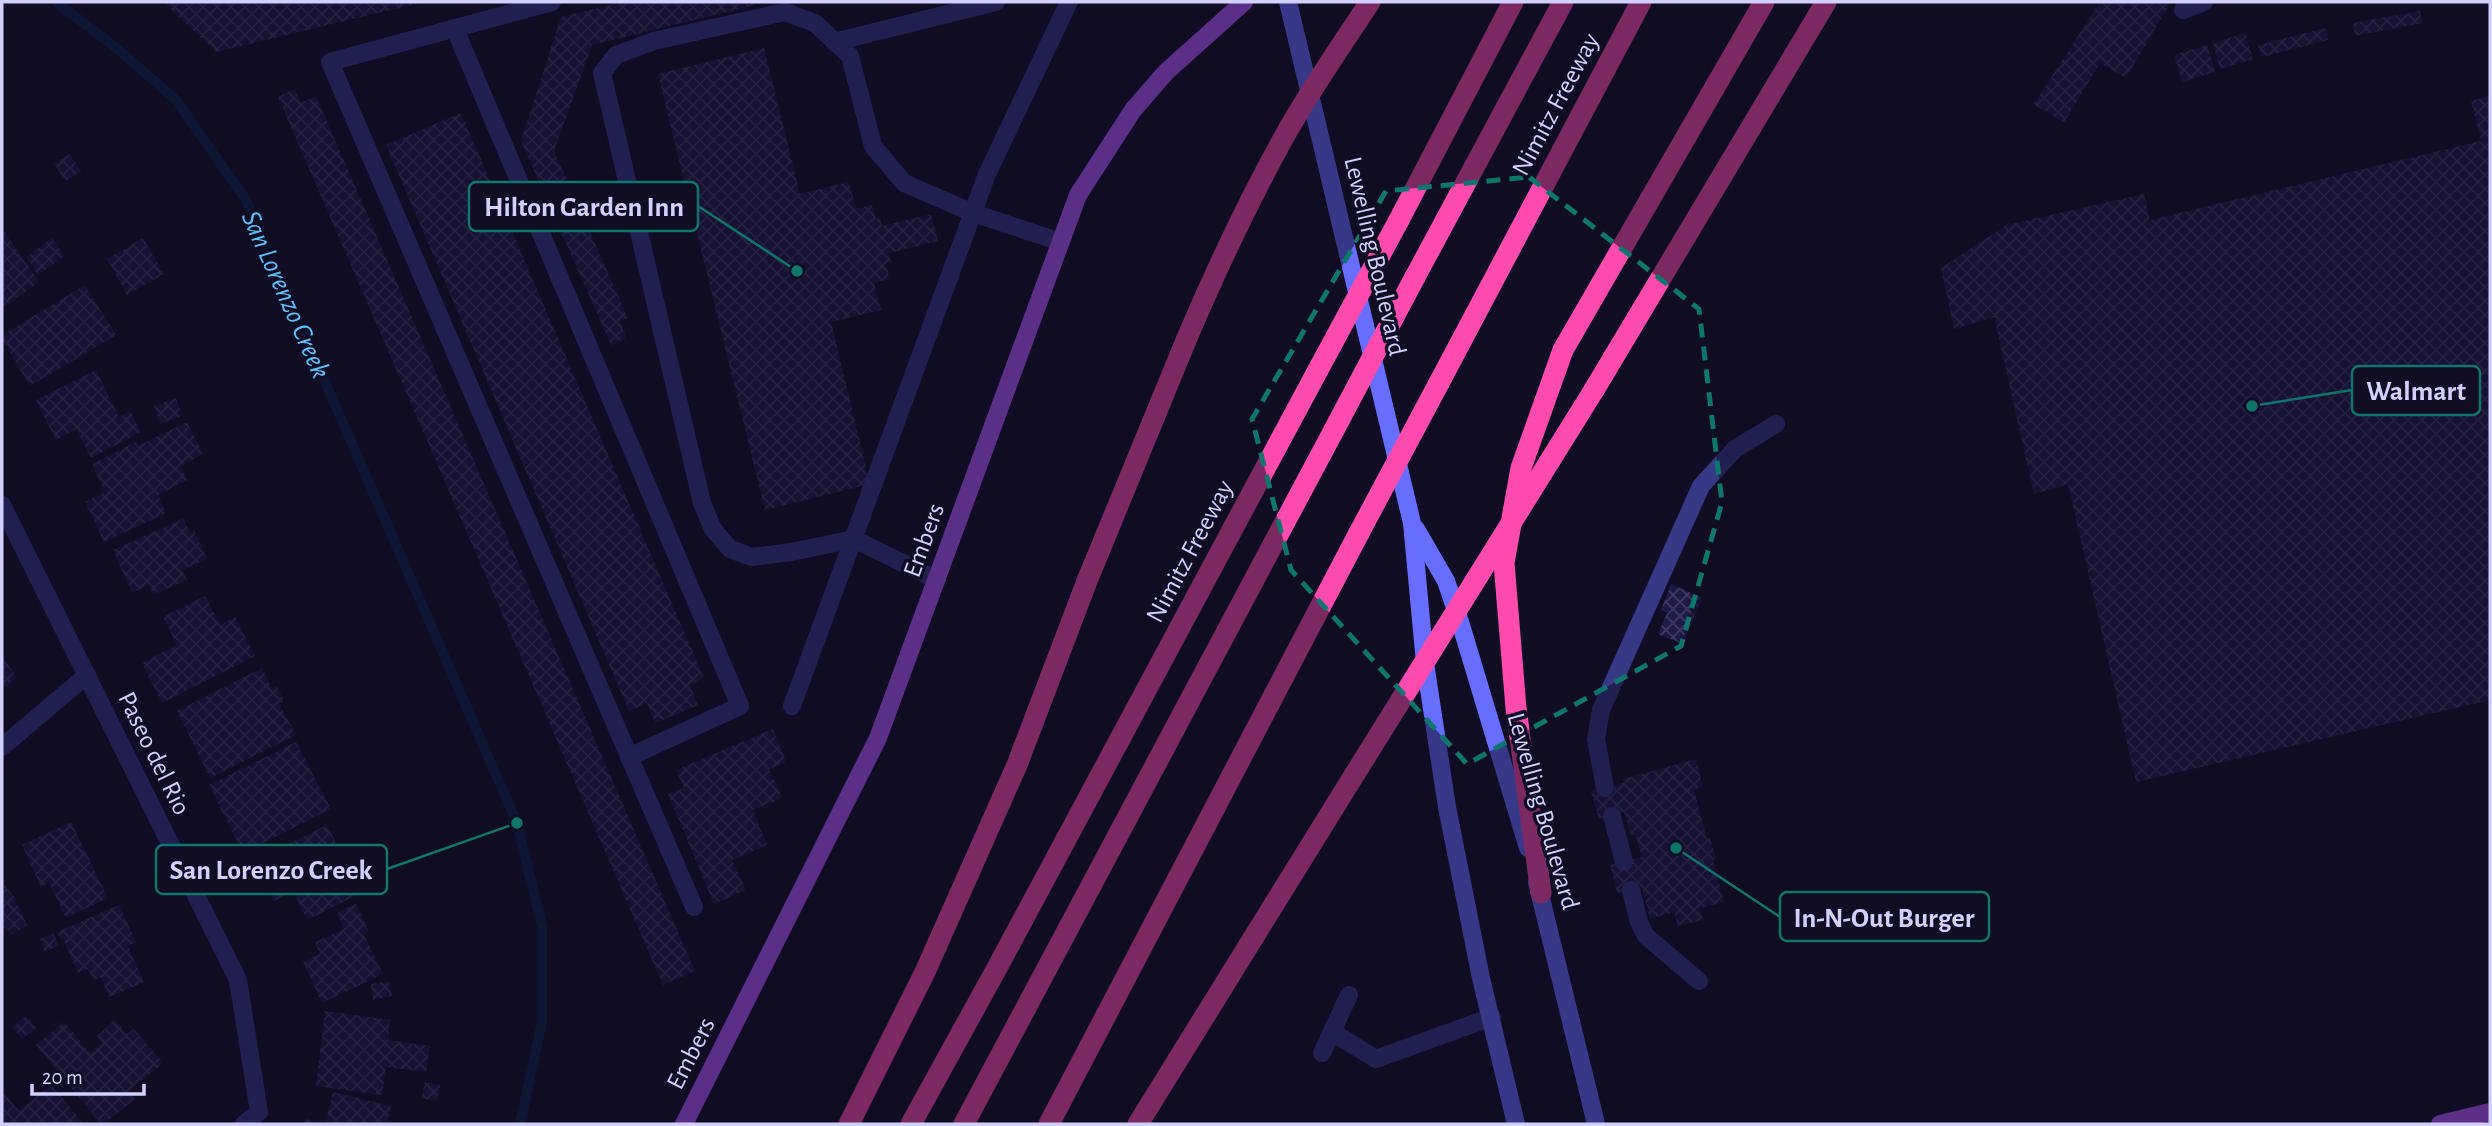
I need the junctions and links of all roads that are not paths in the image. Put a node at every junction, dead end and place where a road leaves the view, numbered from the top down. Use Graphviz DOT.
graph roads {
  1 [pos="552,2"];
  2 [pos="996,2"];
  3 [pos="1069,2"];
  4 [pos="1244,2"];
  5 [pos="1288,2"];
  6 [pos="1370,2"];
  7 [pos="1513,2"];
  8 [pos="1563,2"];
  9 [pos="1641,2"];
  10 [pos="1764,2"];
  11 [pos="1826,2"];
  12 [pos="2204,2"];
  13 [pos="2183,10"];
  14 [pos="455,29"];
  15 [pos="834,41"];
  16 [pos="973,213"];
  17 [pos="1061,242"];
  18 [pos="1776,424"];
  19 [pos="2,505"];
  20 [pos="1412,523"];
  21 [pos="853,539"];
  22 [pos="937,580"];
  23 [pos="87,675"];
  24 [pos="792,706"];
  25 [pos="2,747"];
  26 [pos="629,757"];
  27 [pos="1605,788"];
  28 [pos="1612,816"];
  29 [pos="1623,862"];
  30 [pos="1631,890"];
  31 [pos="1541,893"];
  32 [pos="694,907"];
  33 [pos="1699,981"];
  34 [pos="1349,995"];
  35 [pos="1492,1017"];
  36 [pos="1332,1032"];
  37 [pos="1322,1053"];
  38 [pos="2490,1112"];
  39 [pos="244,1124"];
  40 [pos="684,1124"];
  41 [pos="849,1124"];
  42 [pos="911,1124"];
  43 [pos="964,1124"];
  44 [pos="1049,1124"];
  45 [pos="1138,1124"];
  46 [pos="1516,1124"];
  47 [pos="1596,1124"];
  48 [pos="2440,1124"];
  1 -- 14 [label="street"];
  2 -- 15 [label="street"];
  3 -- 16 [label="street"];
  4 -- 17 [label="main road, Embers"];
  5 -- 20 [label="main road, Lewelling Boulevard"];
  6 -- 41 [label="highway, bridge"];
  7 -- 42 [label="highway, Nimitz Freeway, bridge"];
  8 -- 43 [label="highway, bridge"];
  9 -- 44 [label="highway, Nimitz Freeway, bridge"];
  10 -- 31 [label="highway"];
  11 -- 45 [label="highway, bridge"];
  12 -- 13 [label="street"];
  14 -- 26 [label="street"];
  14 -- 26 [label="street"];
  15 -- 16 [label="street"];
  15 -- 21 [label="street"];
  16 -- 17 [label="street"];
  16 -- 21 [label="street"];
  17 -- 22 [label="main road, Embers"];
  18 -- 27 [label="street"];
  19 -- 23 [label="street, Paseo del Rio"];
  20 -- 31 [label="main road, Lewelling Boulevard"];
  20 -- 35 [label="main road, Lewelling Boulevard"];
  21 -- 22 [label="street"];
  21 -- 24 [label="street"];
  22 -- 40 [label="main road, Embers"];
  23 -- 25 [label="street"];
  23 -- 39 [label="street, Paseo del Rio"];
  26 -- 32 [label="street"];
  28 -- 29 [label="street"];
  30 -- 33 [label="street"];
  31 -- 47 [label="main road, Lewelling Boulevard"];
  34 -- 36 [label="street"];
  35 -- 36 [label="street"];
  35 -- 46 [label="main road, Lewelling Boulevard"];
  36 -- 37 [label="street"];
  38 -- 48 [label="main road"];
}
